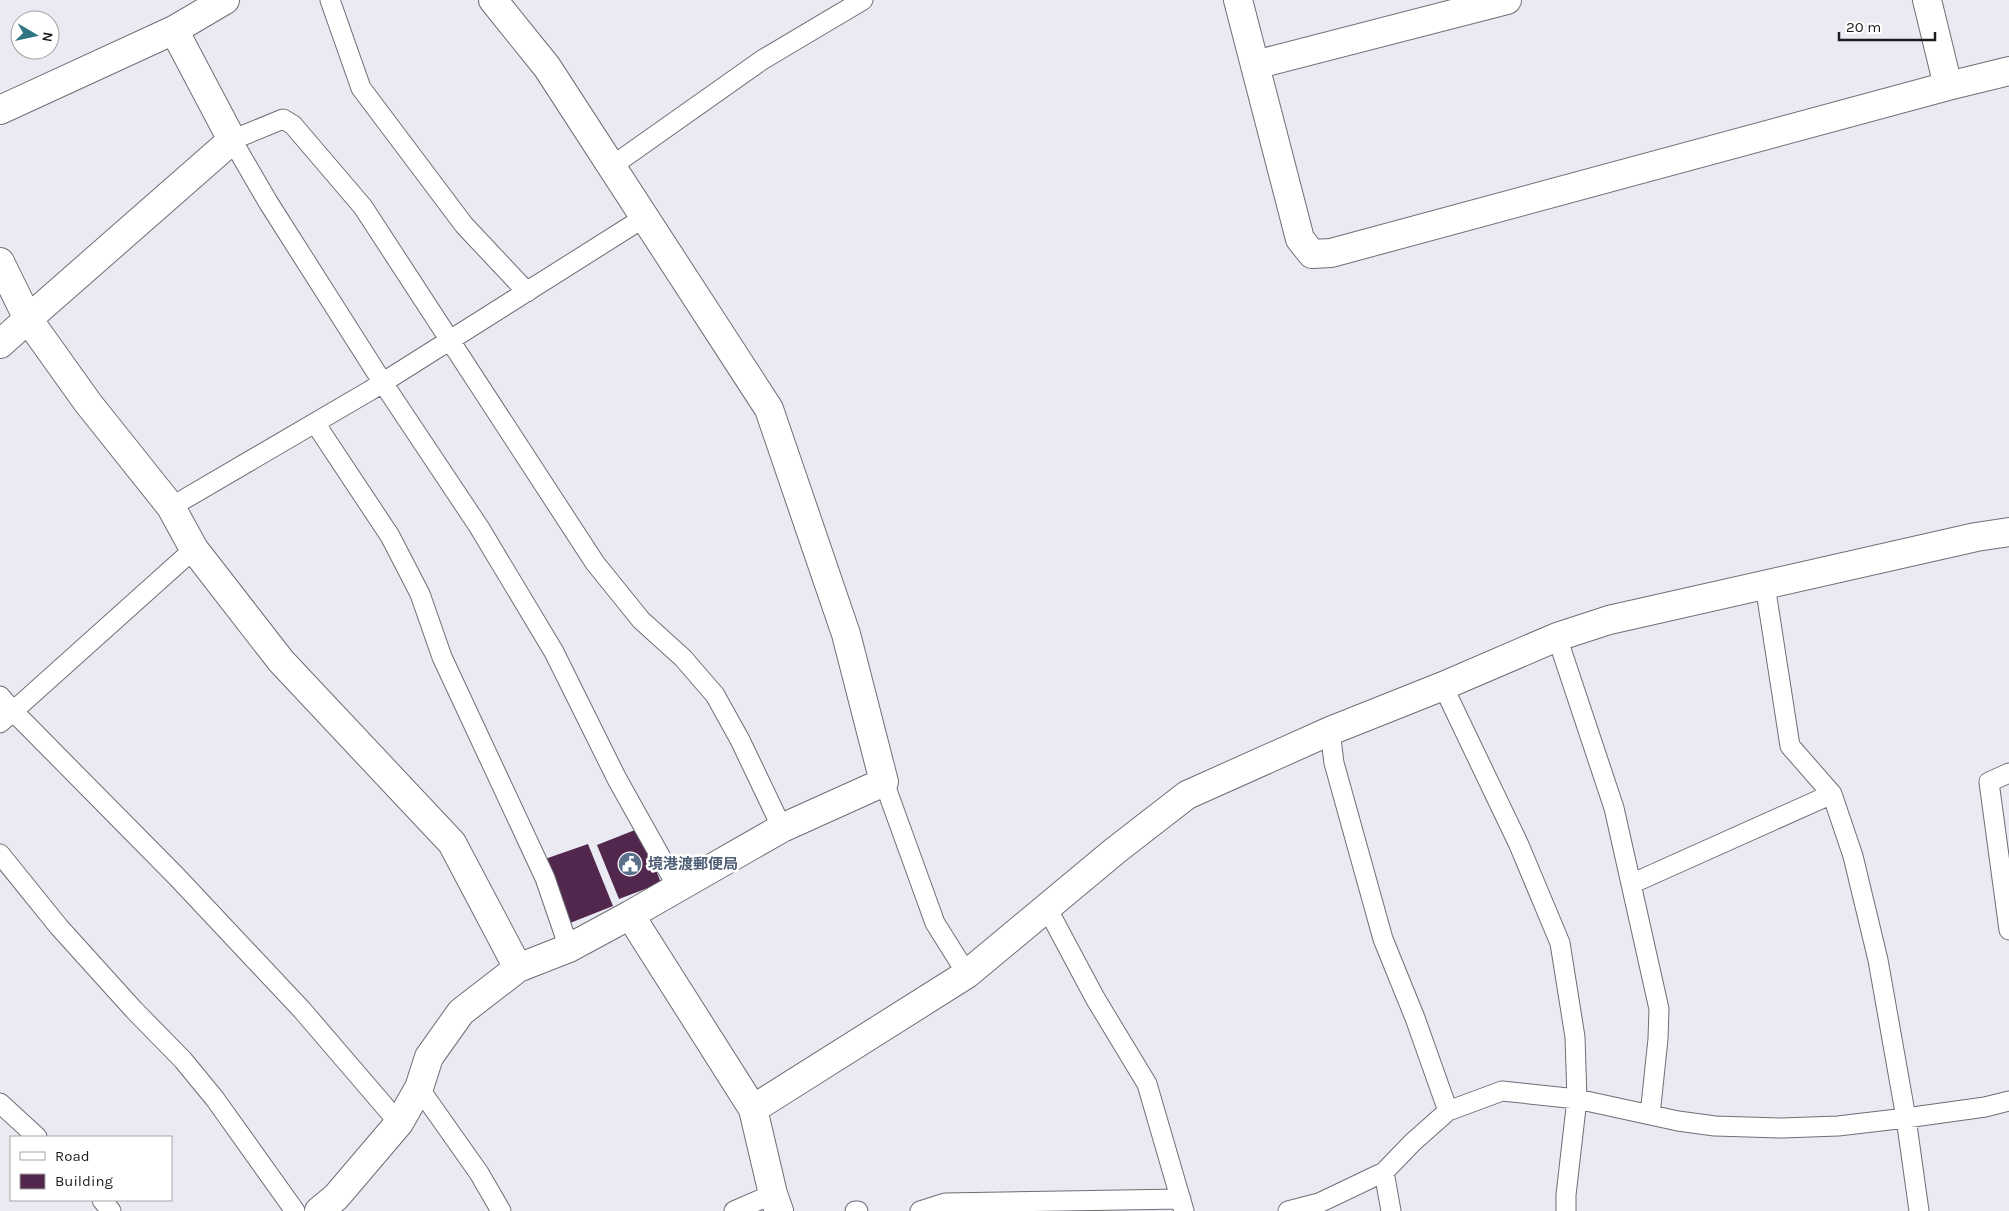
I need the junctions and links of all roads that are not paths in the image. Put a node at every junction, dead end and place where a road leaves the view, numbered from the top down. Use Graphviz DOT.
graph roads {
  1 [pos="225,0"];
  2 [pos="330,0"];
  3 [pos="493,0"];
  4 [pos="863,0"];
  5 [pos="1238,0"];
  6 [pos="1507,0"];
  7 [pos="1927,0"];
  8 [pos="174,30"];
  9 [pos="1255,65"];
  10 [pos="2009,72"];
  11 [pos="1948,86"];
  12 [pos="0,110"];
  13 [pos="232,140"];
  14 [pos="612,166"];
  15 [pos="645,217"];
  16 [pos="0,262"];
  17 [pos="526,292"];
  18 [pos="28,319"];
  19 [pos="450,340"];
  20 [pos="0,344"];
  21 [pos="383,383"];
  22 [pos="315,423"];
  23 [pos="171,507"];
  24 [pos="2009,532"];
  25 [pos="194,549"];
  26 [pos="1765,585"];
  27 [pos="1556,637"];
  28 [pos="1443,686"];
  29 [pos="0,696"];
  30 [pos="7,718"];
  31 [pos="1330,731"];
  32 [pos="2009,773"];
  33 [pos="884,782"];
  34 [pos="1832,794"];
  35 [pos="782,828"];
  36 [pos="0,854"];
  37 [pos="1632,884"];
  38 [pos="678,888"];
  39 [pos="1047,908"];
  40 [pos="630,915"];
  41 [pos="2009,930"];
  42 [pos="569,948"];
  43 [pos="518,968"];
  44 [pos="967,974"];
  45 [pos="419,1088"];
  46 [pos="1577,1099"];
  47 [pos="2009,1102"];
  48 [pos="0,1103"];
  49 [pos="753,1109"];
  50 [pos="1448,1111"];
  51 [pos="1650,1115"];
  52 [pos="1906,1118"];
  53 [pos="399,1123"];
  54 [pos="36,1136"];
  55 [pos="1384,1172"];
  56 [pos="103,1201"];
  57 [pos="776,1202"];
  58 [pos="1185,1208"];
  59 [pos="111,1211"];
  60 [pos="295,1211"];
  61 [pos="319,1211"];
  62 [pos="502,1211"];
  63 [pos="734,1211"];
  64 [pos="920,1211"];
  65 [pos="1288,1211"];
  66 [pos="1391,1211"];
  67 [pos="1566,1211"];
  68 [pos="1919,1211"];
  1 -- 8 [label="street"];
  2 -- 17 [label="lane"];
  3 -- 14 [label="street"];
  4 -- 14 [label="lane"];
  5 -- 9 [label="street"];
  6 -- 9 [label="street"];
  7 -- 11 [label="street"];
  8 -- 12 [label="street"];
  8 -- 13 [label="street"];
  9 -- 11 [label="street"];
  10 -- 11 [label="street"];
  13 -- 18 [label="street"];
  13 -- 19 [label="lane"];
  13 -- 21 [label="lane"];
  14 -- 15 [label="street"];
  15 -- 17 [label="lane"];
  15 -- 33 [label="street"];
  16 -- 18 [label="street"];
  17 -- 19 [label="lane"];
  18 -- 20 [label="street"];
  18 -- 23 [label="street"];
  19 -- 21 [label="lane"];
  19 -- 35 [label="lane"];
  21 -- 22 [label="lane"];
  21 -- 38 [label="lane"];
  22 -- 23 [label="lane"];
  22 -- 42 [label="lane"];
  23 -- 25 [label="street"];
  24 -- 26 [label="street"];
  25 -- 30 [label="lane"];
  25 -- 43 [label="street"];
  26 -- 27 [label="street"];
  26 -- 34 [label="lane"];
  27 -- 28 [label="street"];
  27 -- 37 [label="lane"];
  28 -- 31 [label="street"];
  28 -- 46 [label="lane"];
  29 -- 30 [label="lane"];
  30 -- 53 [label="lane"];
  31 -- 39 [label="street"];
  31 -- 50 [label="lane"];
  32 -- 41 [label="lane"];
  33 -- 35 [label="street"];
  33 -- 44 [label="lane"];
  34 -- 37 [label="lane"];
  34 -- 52 [label="lane"];
  35 -- 38 [label="street"];
  36 -- 60 [label="lane"];
  37 -- 51 [label="lane"];
  38 -- 40 [label="street"];
  39 -- 44 [label="street"];
  39 -- 58 [label="lane"];
  40 -- 42 [label="street"];
  40 -- 49 [label="street"];
  42 -- 43 [label="street"];
  43 -- 45 [label="street"];
  44 -- 49 [label="street"];
  45 -- 53 [label="street"];
  45 -- 62 [label="lane"];
  46 -- 50 [label="lane"];
  46 -- 51 [label="lane"];
  46 -- 67 [label="lane"];
  47 -- 52 [label="lane"];
  48 -- 54 [label="lane"];
  49 -- 57 [label="street"];
  50 -- 55 [label="lane"];
  51 -- 52 [label="lane"];
  52 -- 68 [label="lane"];
  53 -- 61 [label="street"];
  55 -- 65 [label="lane"];
  55 -- 66 [label="lane"];
  56 -- 59 [label="lane"];
  57 -- 63 [label="lane"];
  58 -- 64 [label="lane"];
}
